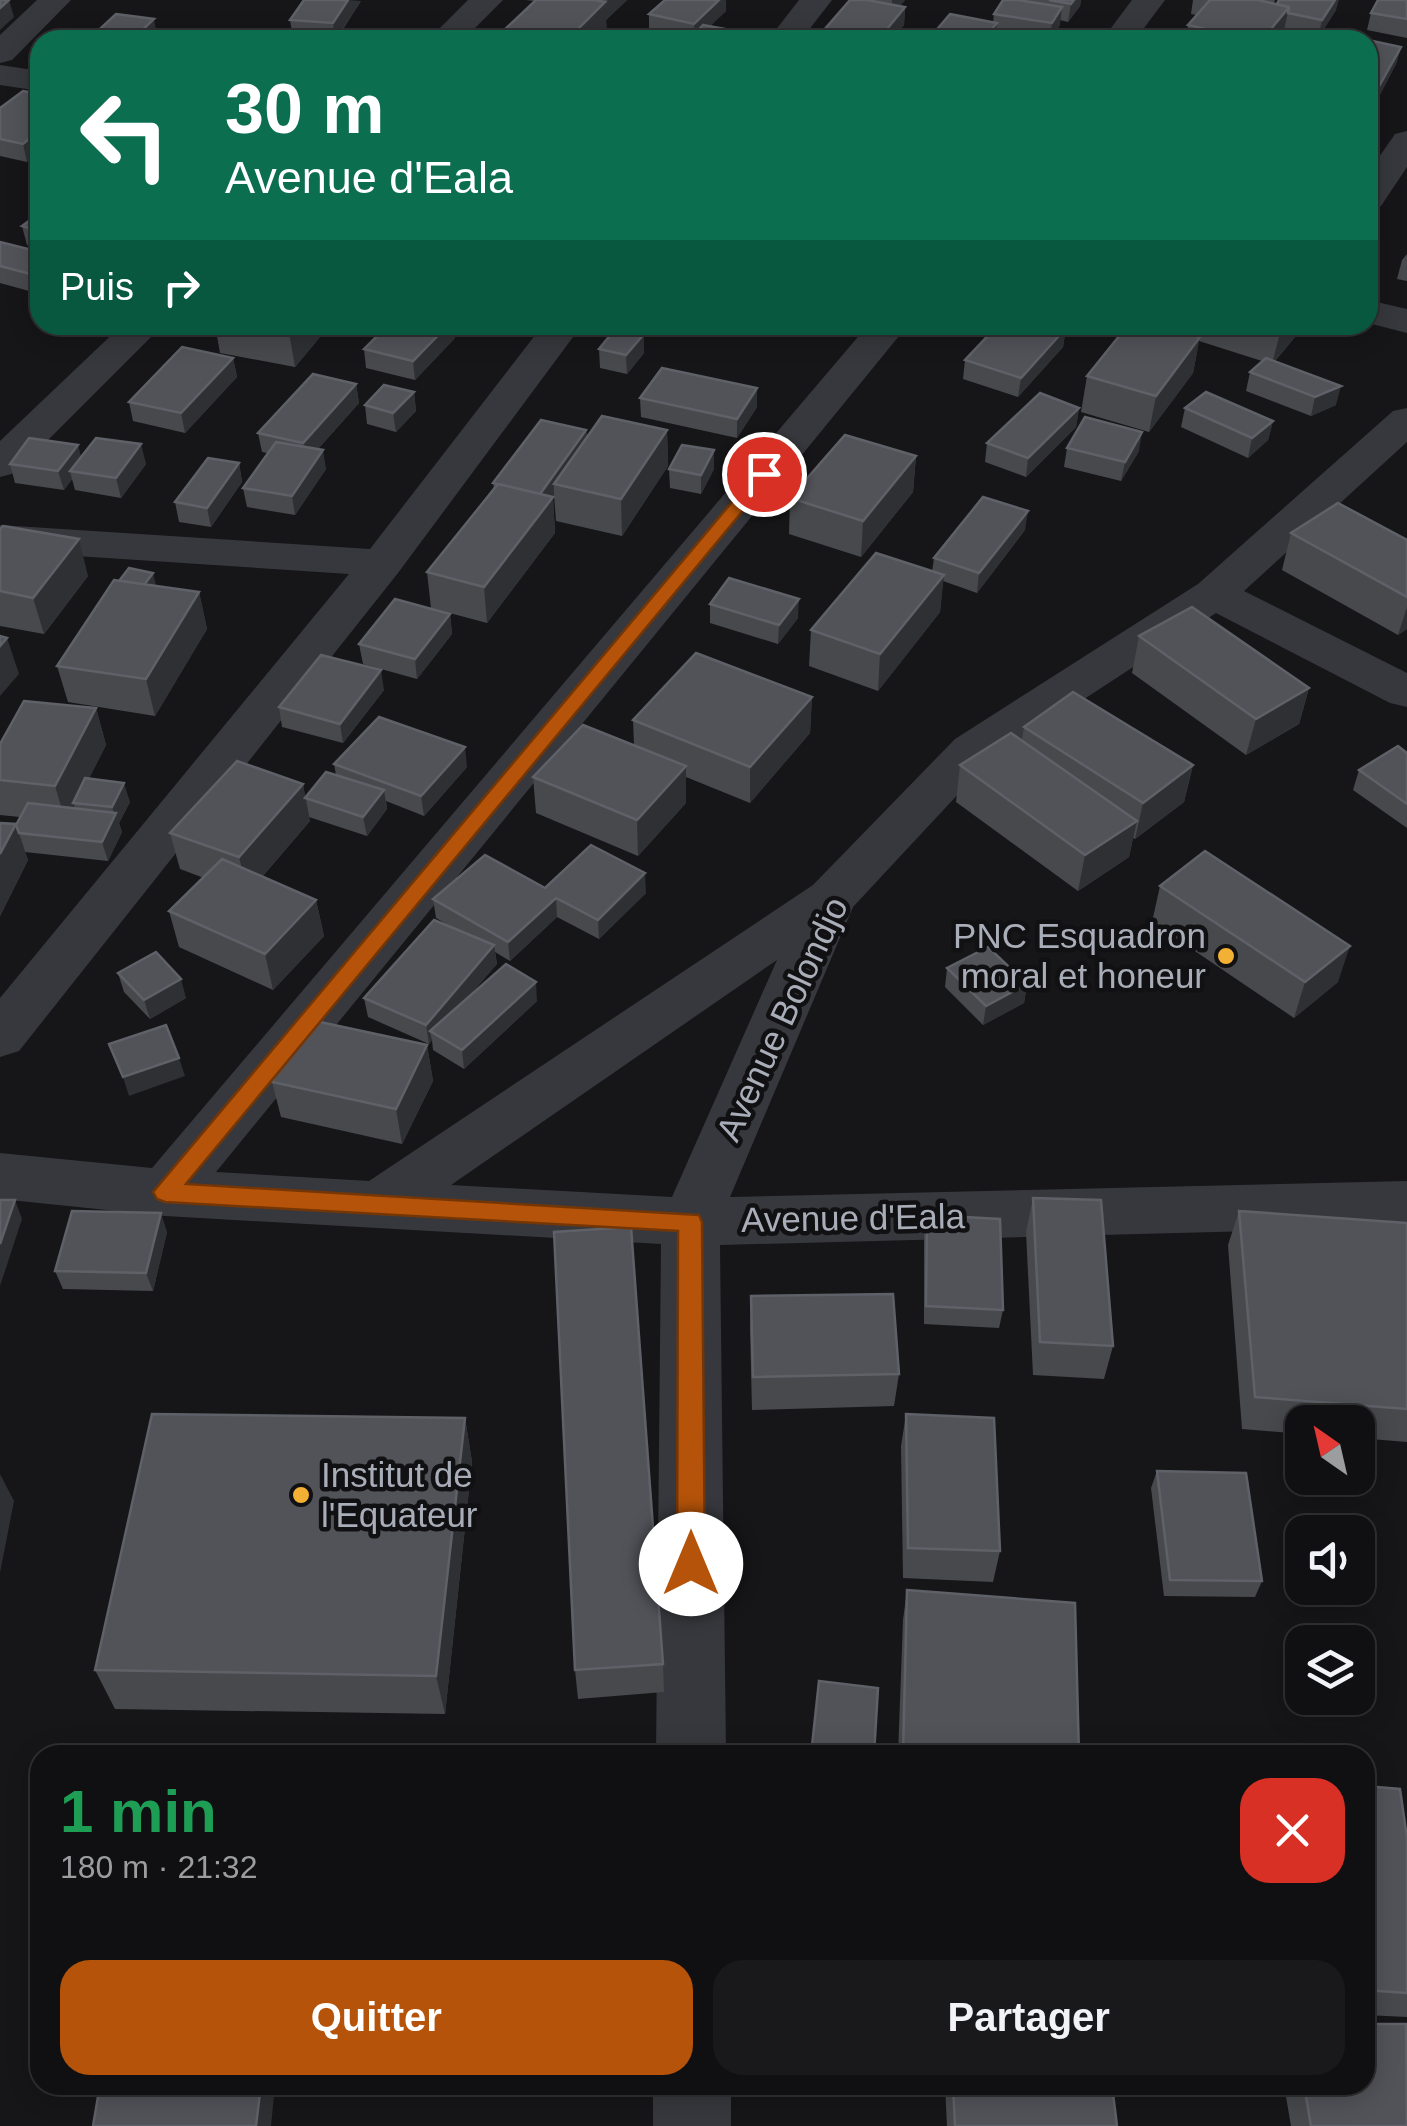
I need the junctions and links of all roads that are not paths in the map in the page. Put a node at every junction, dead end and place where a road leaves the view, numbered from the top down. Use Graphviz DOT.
graph roads {
  1 [pos="55,0"];
  2 [pos="487,0"];
  3 [pos="816,0"];
  4 [pos="1149,0"];
  5 [pos="455,30"];
  6 [pos="792,30"];
  7 [pos="1126,30"];
  8 [pos="0,53"];
  9 [pos="0,75"];
  10 [pos="30,79"];
  11 [pos="1407,140"];
  12 [pos="1378,183"];
  13 [pos="1378,314"];
  14 [pos="1407,321"];
  15 [pos="134,335"];
  16 [pos="554,335"];
  17 [pos="881,335"];
  18 [pos="1407,420"];
  19 [pos="0,464"];
  20 [pos="0,538"];
  21 [pos="382,562"];
  22 [pos="1214,594"];
  23 [pos="1407,692"];
  24 [pos="831,898"];
  25 [pos="0,1036"];
  26 [pos="0,1176"];
  27 [pos="165,1192"];
  28 [pos="1407,1204"];
  29 [pos="378,1205"];
  30 [pos="690,1222"];
  31 [pos="691,1745"];
  32 [pos="692,2095"];
  33 [pos="692,2126"];
  1 -- 8 [label="street"];
  2 -- 5 [label="street"];
  3 -- 6 [label="street"];
  4 -- 7 [label="street"];
  9 -- 10 [label="street"];
  11 -- 12 [label="street"];
  13 -- 14 [label="street"];
  15 -- 19 [label="street"];
  16 -- 21 [label="street"];
  17 -- 27 [label="street"];
  18 -- 22 [label="street, Avenue Bolondjo"];
  20 -- 21 [label="street"];
  21 -- 25 [label="street"];
  22 -- 23 [label="street"];
  22 -- 24 [label="street, Avenue Bolondjo"];
  24 -- 29 [label="street"];
  24 -- 30 [label="street, Avenue Bolondjo"];
  26 -- 27 [label="street, Avenue d'Eala"];
  27 -- 29 [label="street, Avenue d'Eala"];
  28 -- 30 [label="street, Avenue d'Eala"];
  29 -- 30 [label="street, Avenue d'Eala"];
  30 -- 31 [label="street"];
  32 -- 33 [label="street"];
}
